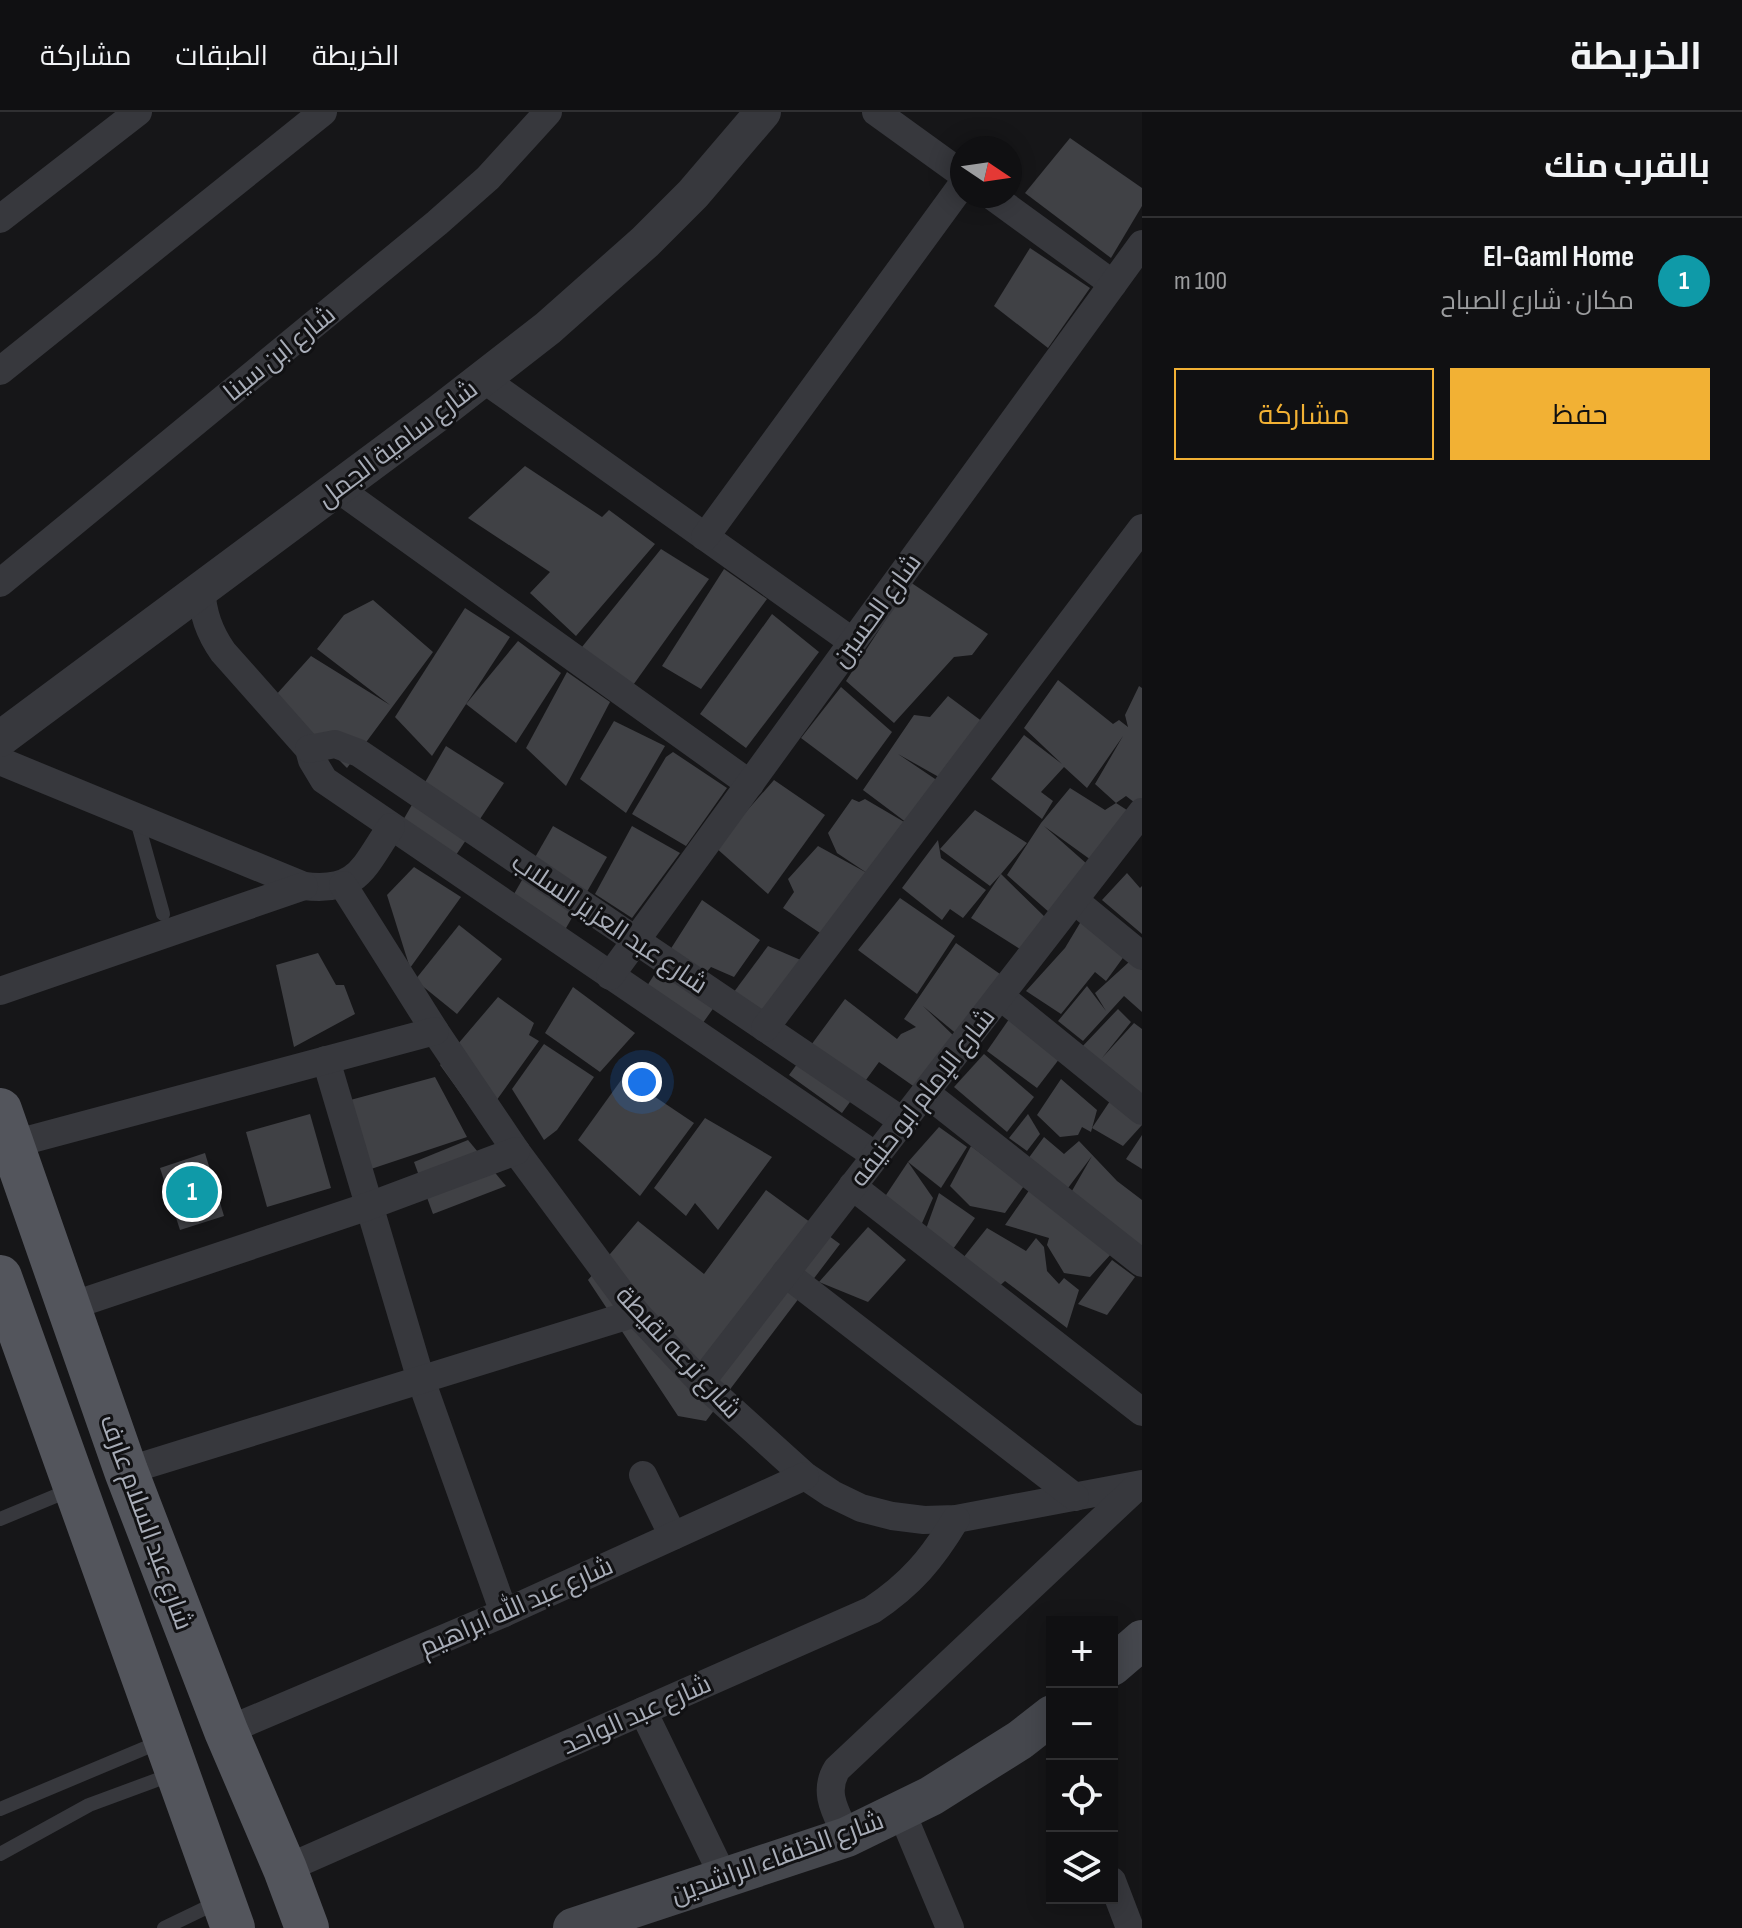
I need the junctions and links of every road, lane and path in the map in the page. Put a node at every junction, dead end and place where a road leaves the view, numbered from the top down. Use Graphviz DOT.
graph roads {
  1 [pos="138,112"];
  2 [pos="323,112"];
  3 [pos="548,112"];
  4 [pos="876,112"];
  5 [pos="754,115"];
  6 [pos="950,165"];
  7 [pos="950,201"];
  8 [pos="1008,208"];
  9 [pos="0,219"];
  10 [pos="1142,244"];
  11 [pos="1113,284"];
  12 [pos="0,371"];
  13 [pos="482,378"];
  14 [pos="337,488"];
  15 [pos="1142,528"];
  16 [pos="705,537"];
  17 [pos="0,583"];
  18 [pos="201,589"];
  19 [pos="853,642"];
  20 [pos="0,739"];
  21 [pos="309,749"];
  22 [pos="0,761"];
  23 [pos="750,784"];
  24 [pos="1142,812"];
  25 [pos="135,817"];
  26 [pos="391,827"];
  27 [pos="343,885"];
  28 [pos="304,886"];
  29 [pos="1074,900"];
  30 [pos="163,914"];
  31 [pos="636,941"];
  32 [pos="1142,956"];
  33 [pos="610,976"];
  34 [pos="0,991"];
  35 [pos="1000,996"];
  36 [pos="765,1028"];
  37 [pos="435,1031"];
  38 [pos="326,1060"];
  39 [pos="926,1093"];
  40 [pos="1142,1111"];
  41 [pos="904,1122"];
  42 [pos="6,1127"];
  43 [pos="516,1151"];
  44 [pos="876,1156"];
  45 [pos="852,1186"];
  46 [pos="369,1206"];
  47 [pos="1142,1263"];
  48 [pos="785,1273"];
  49 [pos="0,1277"];
  50 [pos="71,1306"];
  51 [pos="636,1313"];
  52 [pos="421,1380"];
  53 [pos="701,1382"];
  54 [pos="1142,1412"];
  55 [pos="126,1471"];
  56 [pos="643,1475"];
  57 [pos="805,1476"];
  58 [pos="1140,1484"];
  59 [pos="74,1488"];
  60 [pos="1075,1497"];
  61 [pos="0,1519"];
  62 [pos="956,1519"];
  63 [pos="673,1536"];
  64 [pos="504,1613"];
  65 [pos="1142,1640"];
  66 [pos="1118,1661"];
  67 [pos="643,1711"];
  68 [pos="1046,1723"];
  69 [pos="226,1731"];
  70 [pos="171,1756"];
  71 [pos="0,1809"];
  72 [pos="901,1811"];
  73 [pos="847,1837"];
  74 [pos="0,1854"];
  75 [pos="285,1869"];
  76 [pos="724,1878"];
  77 [pos="1118,1897"];
  78 [pos="228,1914"];
  79 [pos="164,1928"];
  80 [pos="307,1928"];
  81 [pos="573,1928"];
  82 [pos="950,1928"];
  83 [pos="1130,1928"];
  1 -- 9 [label="street"];
  2 -- 12 [label="street"];
  3 -- 17 [label="street, شارع ابن سينا"];
  4 -- 6 [label="street"];
  5 -- 13 [label="street, شارع سامية الجمل"];
  7 -- 16 [label="street"];
  8 -- 11 [label="street"];
  10 -- 11 [label="street, شارع الحسين"];
  11 -- 19 [label="street, شارع الحسين"];
  13 -- 14 [label="street, شارع سامية الجمل"];
  13 -- 16 [label="street"];
  14 -- 18 [label="street, شارع سامية الجمل"];
  14 -- 23 [label="street"];
  15 -- 36 [label="street"];
  16 -- 19 [label="street"];
  18 -- 20 [label="street, شارع سامية الجمل"];
  18 -- 21 [label="street, شارع عبد العزيز السلاب"];
  19 -- 23 [label="street, شارع الحسين"];
  21 -- 26 [label="street, شارع عبد العزيز السلاب"];
  21 -- 31 [label="street, شارع عبد العزيز السلاب"];
  22 -- 25 [label="street"];
  23 -- 31 [label="street, شارع الحسين"];
  24 -- 29 [label="street, شارع الإمام ابو حنيفه"];
  25 -- 28 [label="street"];
  25 -- 30 [label="lane"];
  26 -- 27 [label="street"];
  26 -- 33 [label="street, شارع عبد العزيز السلاب"];
  27 -- 28 [label="street"];
  27 -- 37 [label="street, شارع ترعه نقيطة"];
  28 -- 34 [label="street"];
  29 -- 32 [label="street"];
  29 -- 35 [label="street, شارع الإمام ابو حنيفه"];
  31 -- 33 [label="street, شارع الحسين"];
  31 -- 36 [label="street, شارع عبد العزيز السلاب"];
  33 -- 44 [label="street, شارع عبد العزيز السلاب"];
  35 -- 39 [label="street, شارع الإمام ابو حنيفه"];
  35 -- 40 [label="street"];
  36 -- 41 [label="street, شارع عبد العزيز السلاب"];
  37 -- 38 [label="street"];
  37 -- 43 [label="street, شارع ترعه نقيطة"];
  38 -- 42 [label="street"];
  38 -- 46 [label="street"];
  39 -- 41 [label="street, شارع الإمام ابو حنيفه"];
  39 -- 47 [label="street"];
  41 -- 44 [label="street, شارع الإمام ابو حنيفه"];
  42 -- 50 [label="main road, شارع عبد السلام عارف"];
  43 -- 46 [label="street"];
  43 -- 51 [label="street, شارع ترعه نقيطة"];
  44 -- 45 [label="street, شارع الإمام ابو حنيفه"];
  45 -- 48 [label="street, شارع الإمام ابو حنيفه"];
  45 -- 54 [label="street"];
  46 -- 50 [label="street"];
  46 -- 52 [label="street"];
  48 -- 53 [label="street, شارع الإمام ابو حنيفه"];
  48 -- 60 [label="street"];
  49 -- 59 [label="main road"];
  50 -- 55 [label="main road, شارع عبد السلام عارف"];
  51 -- 52 [label="street"];
  51 -- 53 [label="street, شارع ترعه نقيطة"];
  52 -- 55 [label="street"];
  52 -- 64 [label="street"];
  53 -- 57 [label="street, شارع ترعه نقيطة"];
  55 -- 69 [label="main road, شارع عبد السلام عارف"];
  56 -- 63 [label="street"];
  57 -- 62 [label="street, شارع ترعه نقيطة"];
  57 -- 63 [label="street, شارع عبد الله ابراهيم"];
  58 -- 60 [label="street, شارع ترعه نقيطة"];
  58 -- 73 [label="street"];
  59 -- 61 [label="lane"];
  59 -- 70 [label="main road"];
  60 -- 62 [label="street, شارع ترعه نقيطة"];
  62 -- 67 [label="street, شارع عبد الواحد"];
  63 -- 64 [label="street, شارع عبد الله ابراهيم"];
  64 -- 69 [label="street, شارع عبد الله ابراهيم"];
  65 -- 66 [label="main road"];
  67 -- 75 [label="street, شارع عبد الواحد"];
  67 -- 76 [label="street"];
  68 -- 72 [label="main road, شارع الخلفاء الراشدين"];
  69 -- 75 [label="main road, شارع عبد السلام عارف"];
  70 -- 71 [label="lane"];
  70 -- 74 [label="lane"];
  70 -- 78 [label="main road"];
  72 -- 73 [label="main road, شارع الخلفاء الراشدين"];
  72 -- 82 [label="street"];
  73 -- 76 [label="main road, شارع الخلفاء الراشدين"];
  75 -- 80 [label="main road, شارع عبد السلام عارف"];
  76 -- 81 [label="main road, شارع الخلفاء الراشدين"];
  77 -- 83 [label="street"];
  78 -- 79 [label="lane"];
}
